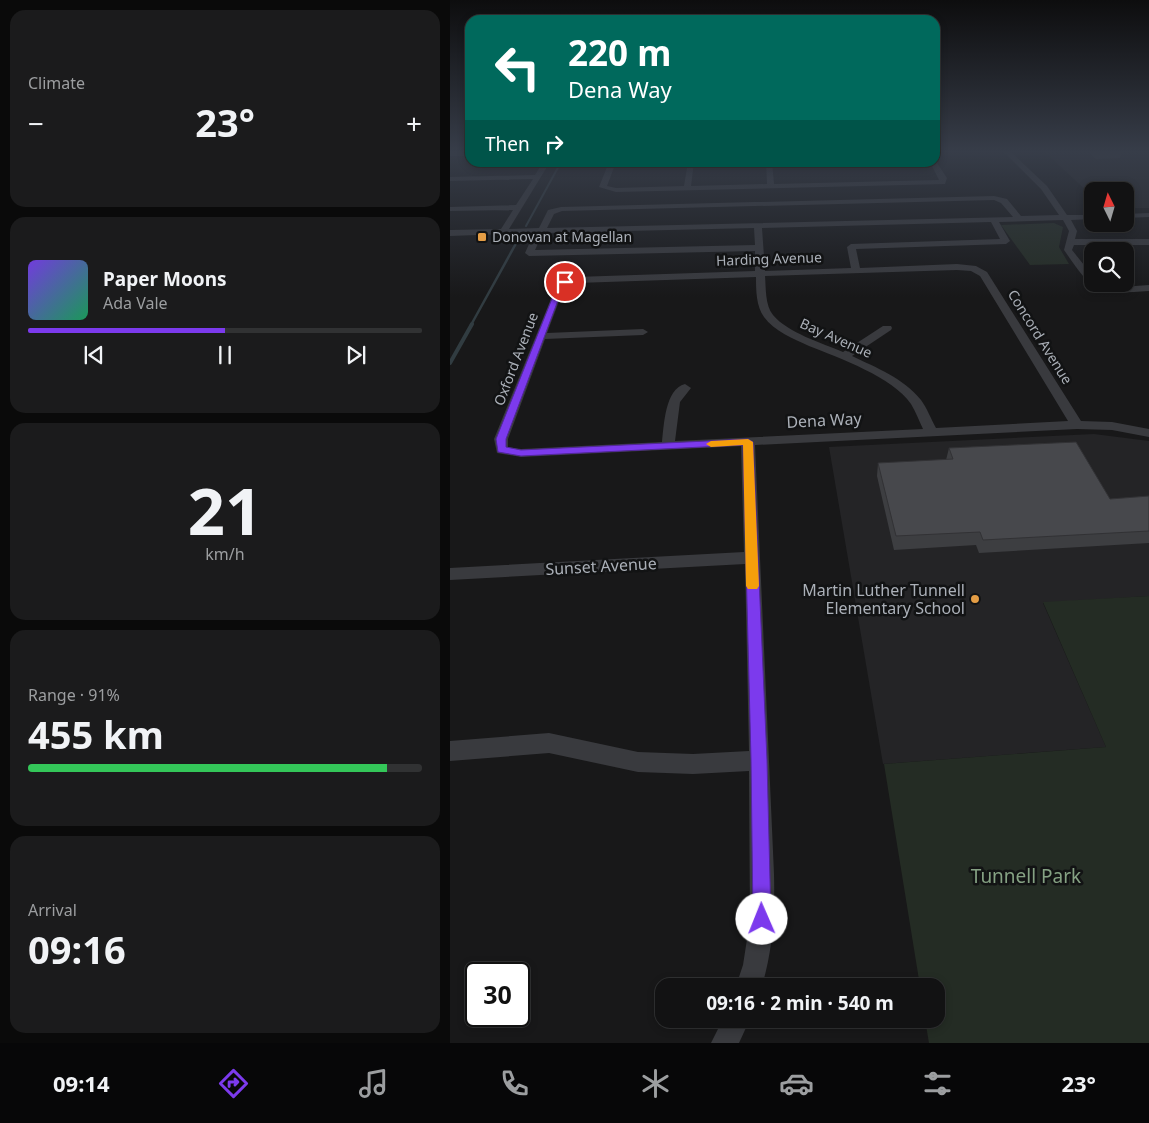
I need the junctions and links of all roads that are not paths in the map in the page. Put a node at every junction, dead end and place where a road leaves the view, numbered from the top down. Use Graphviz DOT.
graph roads {
  1 [pos="524,200"];
  2 [pos="843,200"];
  3 [pos="993,200"];
  4 [pos="1002,200"];
  5 [pos="1052,200"];
  6 [pos="519,207"];
  7 [pos="450,209"];
  8 [pos="847,212"];
  9 [pos="1149,215"];
  10 [pos="1134,216"];
  11 [pos="1064,217"];
  12 [pos="1084,217"];
  13 [pos="1018,218"];
  14 [pos="993,219"];
  15 [pos="758,225"];
  16 [pos="541,230"];
  17 [pos="504,231"];
  18 [pos="450,233"];
  19 [pos="1070,242"];
  20 [pos="1149,242"];
  21 [pos="760,248"];
  22 [pos="973,268"];
  23 [pos="856,270"];
  24 [pos="1084,271"];
  25 [pos="761,273"];
  26 [pos="565,282"];
  27 [pos="1149,288"];
  28 [pos="1134,289"];
  29 [pos="887,328"];
  30 [pos="643,332"];
  31 [pos="540,336"];
  32 [pos="844,356"];
  33 [pos="686,388"];
  34 [pos="1077,425"];
  35 [pos="931,432"];
  36 [pos="1149,432"];
  37 [pos="748,442"];
  38 [pos="668,446"];
  39 [pos="502,450"];
  40 [pos="751,558"];
  41 [pos="450,574"];
  42 [pos="450,751"];
  43 [pos="759,760"];
  44 [pos="752,978"];
  45 [pos="732,1028"];
  46 [pos="724,1043"];
  1 -- 6 [label="street"];
  2 -- 8 [label="street"];
  3 -- 8 [label="street"];
  4 -- 13 [label="street"];
  5 -- 11 [label="street"];
  6 -- 7 [label="street"];
  6 -- 17 [label="street"];
  8 -- 14 [label="street"];
  8 -- 15 [label="street"];
  8 -- 16 [label="street"];
  9 -- 10 [label="street"];
  11 -- 12 [label="street"];
  11 -- 13 [label="street"];
  11 -- 19 [label="street"];
  13 -- 14 [label="street"];
  14 -- 23 [label="street"];
  15 -- 16 [label="street"];
  15 -- 21 [label="street, Bay Avenue"];
  16 -- 17 [label="street"];
  16 -- 21 [label="street"];
  17 -- 18 [label="street"];
  19 -- 20 [label="street"];
  19 -- 24 [label="street"];
  21 -- 25 [label="street, Bay Avenue"];
  22 -- 23 [label="street, Harding Avenue"];
  22 -- 34 [label="street, Concord Avenue"];
  23 -- 25 [label="street, Harding Avenue"];
  25 -- 26 [label="street, Harding Avenue"];
  25 -- 32 [label="street, Bay Avenue"];
  26 -- 31 [label="street, Oxford Avenue"];
  27 -- 28 [label="street"];
  29 -- 32 [label="street"];
  30 -- 31 [label="street"];
  31 -- 39 [label="street, Oxford Avenue"];
  32 -- 35 [label="street, Bay Avenue"];
  33 -- 38 [label="street"];
  34 -- 35 [label="street, Dena Way"];
  34 -- 36 [label="street, Dena Way"];
  35 -- 37 [label="street, Dena Way"];
  37 -- 38 [label="street, Dena Way"];
  37 -- 40 [label="street"];
  38 -- 39 [label="street, Dena Way"];
  40 -- 41 [label="street, Sunset Avenue"];
  40 -- 43 [label="street"];
  42 -- 43 [label="street"];
  43 -- 44 [label="street"];
  45 -- 46 [label="street"];
}
